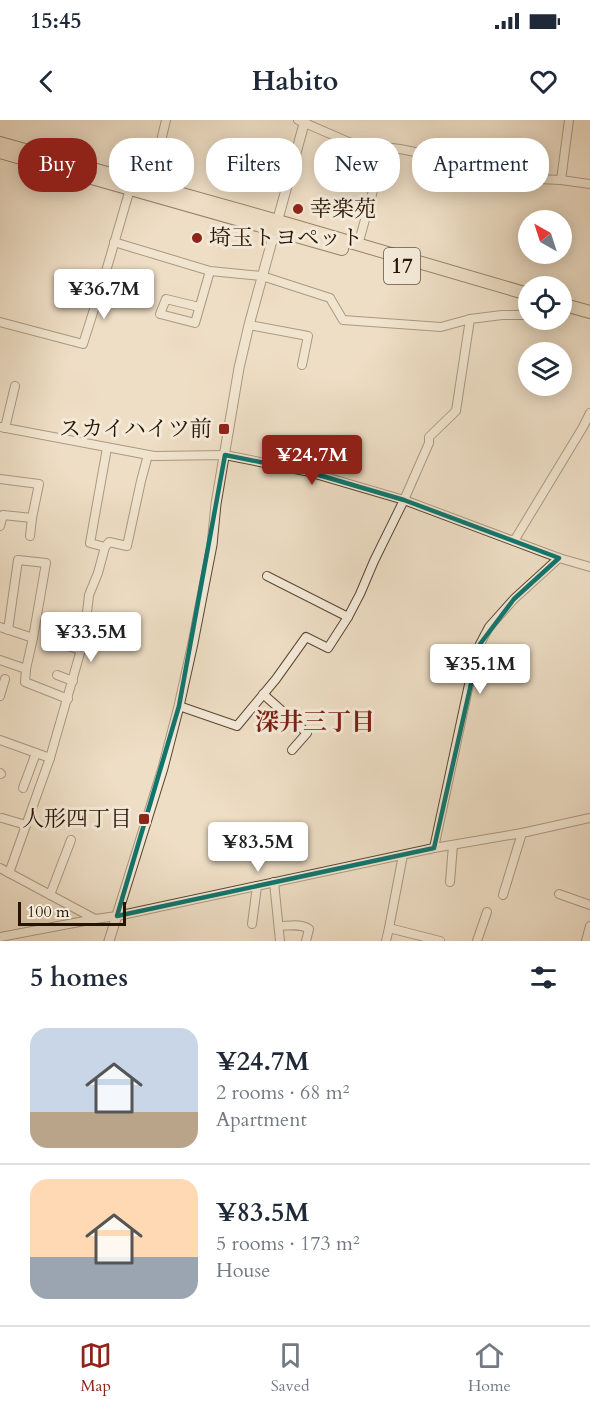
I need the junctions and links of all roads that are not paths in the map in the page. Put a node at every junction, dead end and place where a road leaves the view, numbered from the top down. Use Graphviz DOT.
graph roads {
  1 [pos="166,120"];
  2 [pos="569,120"];
  3 [pos="302,121"];
  4 [pos="162,138"];
  5 [pos="342,138"];
  6 [pos="0,143"];
  7 [pos="400,150"];
  8 [pos="0,152"];
  9 [pos="109,178"];
  10 [pos="109,179"];
  11 [pos="561,180"];
  12 [pos="590,184"];
  13 [pos="133,192"];
  14 [pos="157,192"];
  15 [pos="373,192"];
  16 [pos="277,225"];
  17 [pos="114,242"];
  18 [pos="358,245"];
  19 [pos="210,271"];
  20 [pos="262,276"];
  21 [pos="518,291"];
  22 [pos="518,299"];
  23 [pos="572,307"];
  24 [pos="199,308"];
  25 [pos="590,312"];
  26 [pos="572,314"];
  27 [pos="518,315"];
  28 [pos="470,319"];
  29 [pos="590,319"];
  30 [pos="0,322"];
  31 [pos="249,325"];
  32 [pos="302,365"];
  33 [pos="15,386"];
  34 [pos="590,413"];
  35 [pos="3,428"];
  36 [pos="107,448"];
  37 [pos="148,455"];
  38 [pos="225,455"];
  39 [pos="0,479"];
  40 [pos="404,500"];
  41 [pos="32,518"];
  42 [pos="0,526"];
  43 [pos="30,536"];
  44 [pos="514,541"];
  45 [pos="105,547"];
  46 [pos="559,558"];
  47 [pos="590,567"];
  48 [pos="267,576"];
  49 [pos="348,617"];
  50 [pos="4,628"];
  51 [pos="33,638"];
  52 [pos="61,644"];
  53 [pos="81,650"];
  54 [pos="0,660"];
  55 [pos="26,669"];
  56 [pos="57,675"];
  57 [pos="5,679"];
  58 [pos="73,681"];
  59 [pos="0,694"];
  60 [pos="263,694"];
  61 [pos="68,699"];
  62 [pos="179,706"];
  63 [pos="0,740"];
  64 [pos="292,750"];
  65 [pos="36,753"];
  66 [pos="50,758"];
  67 [pos="23,788"];
  68 [pos="2,818"];
  69 [pos="590,818"];
  70 [pos="26,825"];
  71 [pos="522,832"];
  72 [pos="71,840"];
  73 [pos="453,845"];
  74 [pos="434,848"];
  75 [pos="403,855"];
  76 [pos="0,868"];
  77 [pos="9,873"];
  78 [pos="274,882"];
  79 [pos="450,882"];
  80 [pos="256,886"];
  81 [pos="559,894"];
  82 [pos="50,895"];
  83 [pos="502,895"];
  84 [pos="590,905"];
  85 [pos="487,912"];
  86 [pos="117,916"];
  87 [pos="95,918"];
  88 [pos="252,924"];
  89 [pos="279,926"];
  90 [pos="590,927"];
  91 [pos="389,928"];
  92 [pos="0,937"];
  93 [pos="109,941"];
  94 [pos="280,941"];
  95 [pos="306,941"];
  96 [pos="386,941"];
  97 [pos="440,941"];
  98 [pos="477,941"];
  99 [pos="586,941"];
  1 -- 4 [label="street"];
  2 -- 11 [label="street"];
  3 -- 5 [label="street"];
  3 -- 16 [label="street"];
  6 -- 9 [label="highway, 17"];
  7 -- 11 [label="street"];
  8 -- 10 [label="highway, 17"];
  11 -- 12 [label="street"];
  13 -- 17 [label="street"];
  14 -- 16 [label="highway, 17"];
  15 -- 18 [label="street"];
  16 -- 18 [label="highway, 17"];
  16 -- 20 [label="street"];
  16 -- 22 [label="highway, 17"];
  17 -- 19 [label="street"];
  17 -- 30 [label="street"];
  18 -- 21 [label="highway, 17"];
  19 -- 20 [label="street"];
  19 -- 24 [label="street"];
  20 -- 28 [label="street"];
  20 -- 31 [label="street"];
  23 -- 25 [label="highway"];
  24 -- 24 [label="street"];
  26 -- 29 [label="highway"];
  27 -- 28 [label="street"];
  28 -- 40 [label="street"];
  31 -- 32 [label="street"];
  31 -- 38 [label="street"];
  33 -- 35 [label="street"];
  34 -- 44 [label="street"];
  35 -- 36 [label="street"];
  36 -- 37 [label="street"];
  36 -- 45 [label="street"];
  37 -- 38 [label="street"];
  37 -- 45 [label="street"];
  38 -- 40 [label="street"];
  38 -- 62 [label="street"];
  39 -- 41 [label="street"];
  40 -- 44 [label="street"];
  40 -- 49 [label="street"];
  41 -- 42 [label="street"];
  41 -- 43 [label="street"];
  44 -- 46 [label="street"];
  45 -- 53 [label="street"];
  46 -- 47 [label="street"];
  46 -- 74 [label="street"];
  48 -- 49 [label="street"];
  49 -- 60 [label="street"];
  50 -- 51 [label="street"];
  50 -- 51 [label="street"];
  51 -- 55 [label="street"];
  52 -- 53 [label="street"];
  53 -- 58 [label="street"];
  54 -- 55 [label="street"];
  55 -- 61 [label="street"];
  56 -- 58 [label="street"];
  57 -- 59 [label="street"];
  58 -- 61 [label="street"];
  60 -- 62 [label="street"];
  60 -- 64 [label="street"];
  61 -- 66 [label="street"];
  62 -- 86 [label="street"];
  63 -- 65 [label="street"];
  65 -- 66 [label="street"];
  65 -- 67 [label="street"];
  66 -- 70 [label="street"];
  68 -- 70 [label="street"];
  69 -- 71 [label="street"];
  70 -- 77 [label="street"];
  71 -- 73 [label="street"];
  71 -- 83 [label="street"];
  72 -- 82 [label="street"];
  73 -- 74 [label="street"];
  73 -- 79 [label="street"];
  74 -- 75 [label="street"];
  75 -- 78 [label="street"];
  75 -- 91 [label="street"];
  76 -- 77 [label="street"];
  77 -- 82 [label="street"];
  78 -- 80 [label="street"];
  78 -- 89 [label="street"];
  80 -- 86 [label="street"];
  80 -- 88 [label="street"];
  81 -- 84 [label="street"];
  82 -- 87 [label="street"];
  85 -- 98 [label="street"];
  86 -- 87 [label="street"];
  86 -- 93 [label="street"];
  87 -- 92 [label="street"];
  89 -- 94 [label="street"];
  89 -- 95 [label="street"];
  90 -- 99 [label="street"];
  91 -- 96 [label="street"];
  91 -- 97 [label="street"];
}
